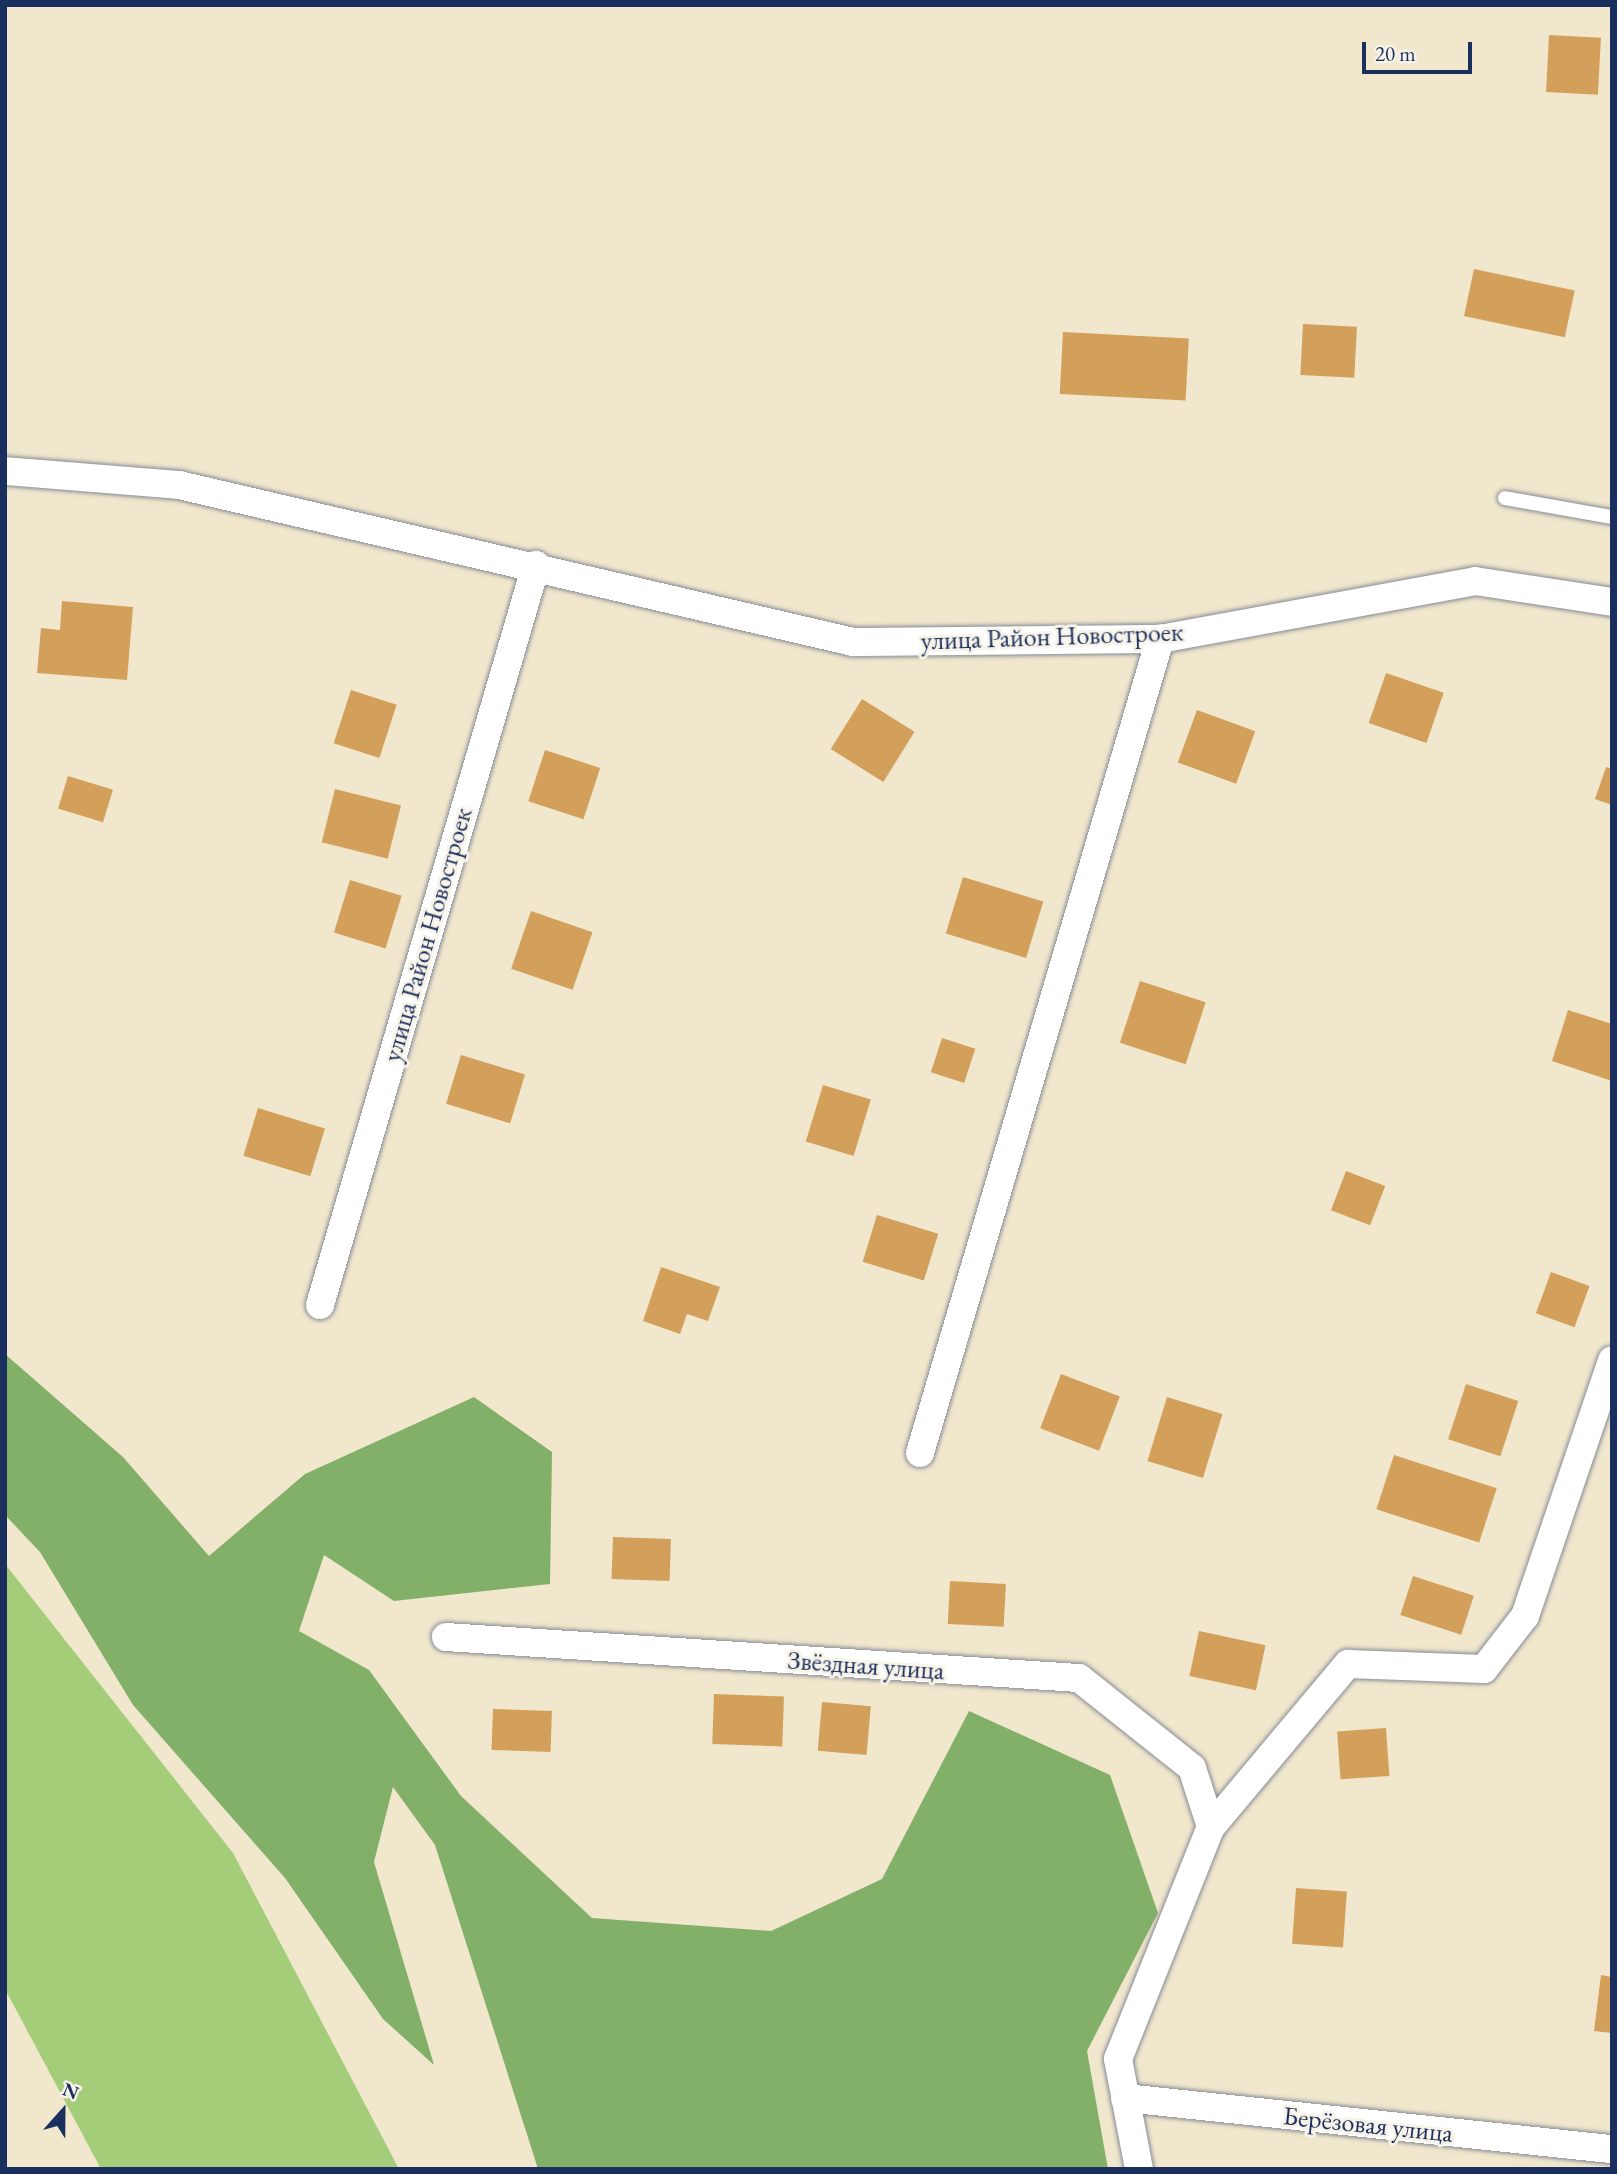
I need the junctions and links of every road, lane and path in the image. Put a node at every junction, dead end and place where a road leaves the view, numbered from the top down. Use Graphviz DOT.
graph roads {
  1 [pos="5,471"];
  2 [pos="1505,498"];
  3 [pos="1612,517"];
  4 [pos="536,565"];
  5 [pos="1612,602"];
  6 [pos="1160,639"];
  7 [pos="320,1305"];
  8 [pos="1612,1360"];
  9 [pos="920,1453"];
  10 [pos="446,1637"];
  11 [pos="1211,1827"];
  12 [pos="1125,2098"];
  13 [pos="1612,2149"];
  14 [pos="1139,2169"];
  1 -- 4 [label="street, улица Район Новостроек"];
  2 -- 3 [label="lane"];
  4 -- 6 [label="street, улица Район Новостроек"];
  4 -- 7 [label="street, улица Район Новостроек"];
  5 -- 6 [label="street, улица Район Новостроек"];
  6 -- 9 [label="street"];
  8 -- 11 [label="street"];
  10 -- 11 [label="street, Звёздная улица"];
  11 -- 12 [label="street"];
  12 -- 13 [label="street, Берёзовая улица"];
  12 -- 14 [label="street"];
}
